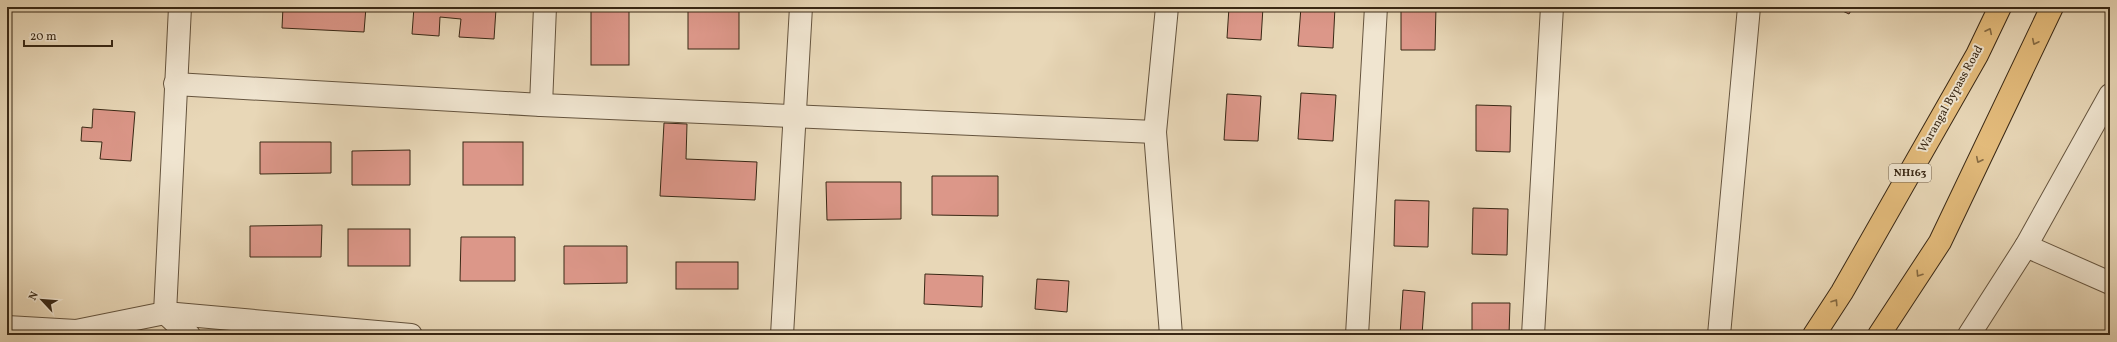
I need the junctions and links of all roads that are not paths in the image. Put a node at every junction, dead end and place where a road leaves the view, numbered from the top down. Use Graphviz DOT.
graph roads {
  1 [pos="180,7"];
  2 [pos="545,7"];
  3 [pos="801,7"];
  4 [pos="1167,7"];
  5 [pos="1376,7"];
  6 [pos="1552,7"];
  7 [pos="1749,7"];
  8 [pos="2000,7"];
  9 [pos="2052,7"];
  10 [pos="175,84"];
  11 [pos="2110,95"];
  12 [pos="541,105"];
  13 [pos="794,116"];
  14 [pos="1156,132"];
  15 [pos="2026,246"];
  16 [pos="2110,284"];
  17 [pos="165,313"];
  18 [pos="7,327"];
  19 [pos="189,335"];
  20 [pos="412,335"];
  21 [pos="782,335"];
  22 [pos="1170,335"];
  23 [pos="1357,335"];
  24 [pos="1533,335"];
  25 [pos="1719,335"];
  26 [pos="1814,335"];
  27 [pos="1879,335"];
  28 [pos="1969,335"];
  1 -- 10 [label="street"];
  2 -- 12 [label="street"];
  3 -- 13 [label="street"];
  4 -- 14 [label="street"];
  5 -- 23 [label="street"];
  6 -- 24 [label="street"];
  7 -- 25 [label="street"];
  26 -- 8 [label="highway, Warangal Bypass Road / NH163, one-way"];
  9 -- 27 [label="highway, one-way"];
  10 -- 12 [label="street"];
  10 -- 17 [label="street"];
  11 -- 15 [label="street"];
  12 -- 13 [label="street"];
  13 -- 14 [label="street"];
  13 -- 21 [label="street"];
  14 -- 22 [label="street"];
  15 -- 16 [label="street"];
  15 -- 28 [label="street"];
  17 -- 18 [label="street"];
  17 -- 19 [label="street"];
  17 -- 20 [label="street"];
}
